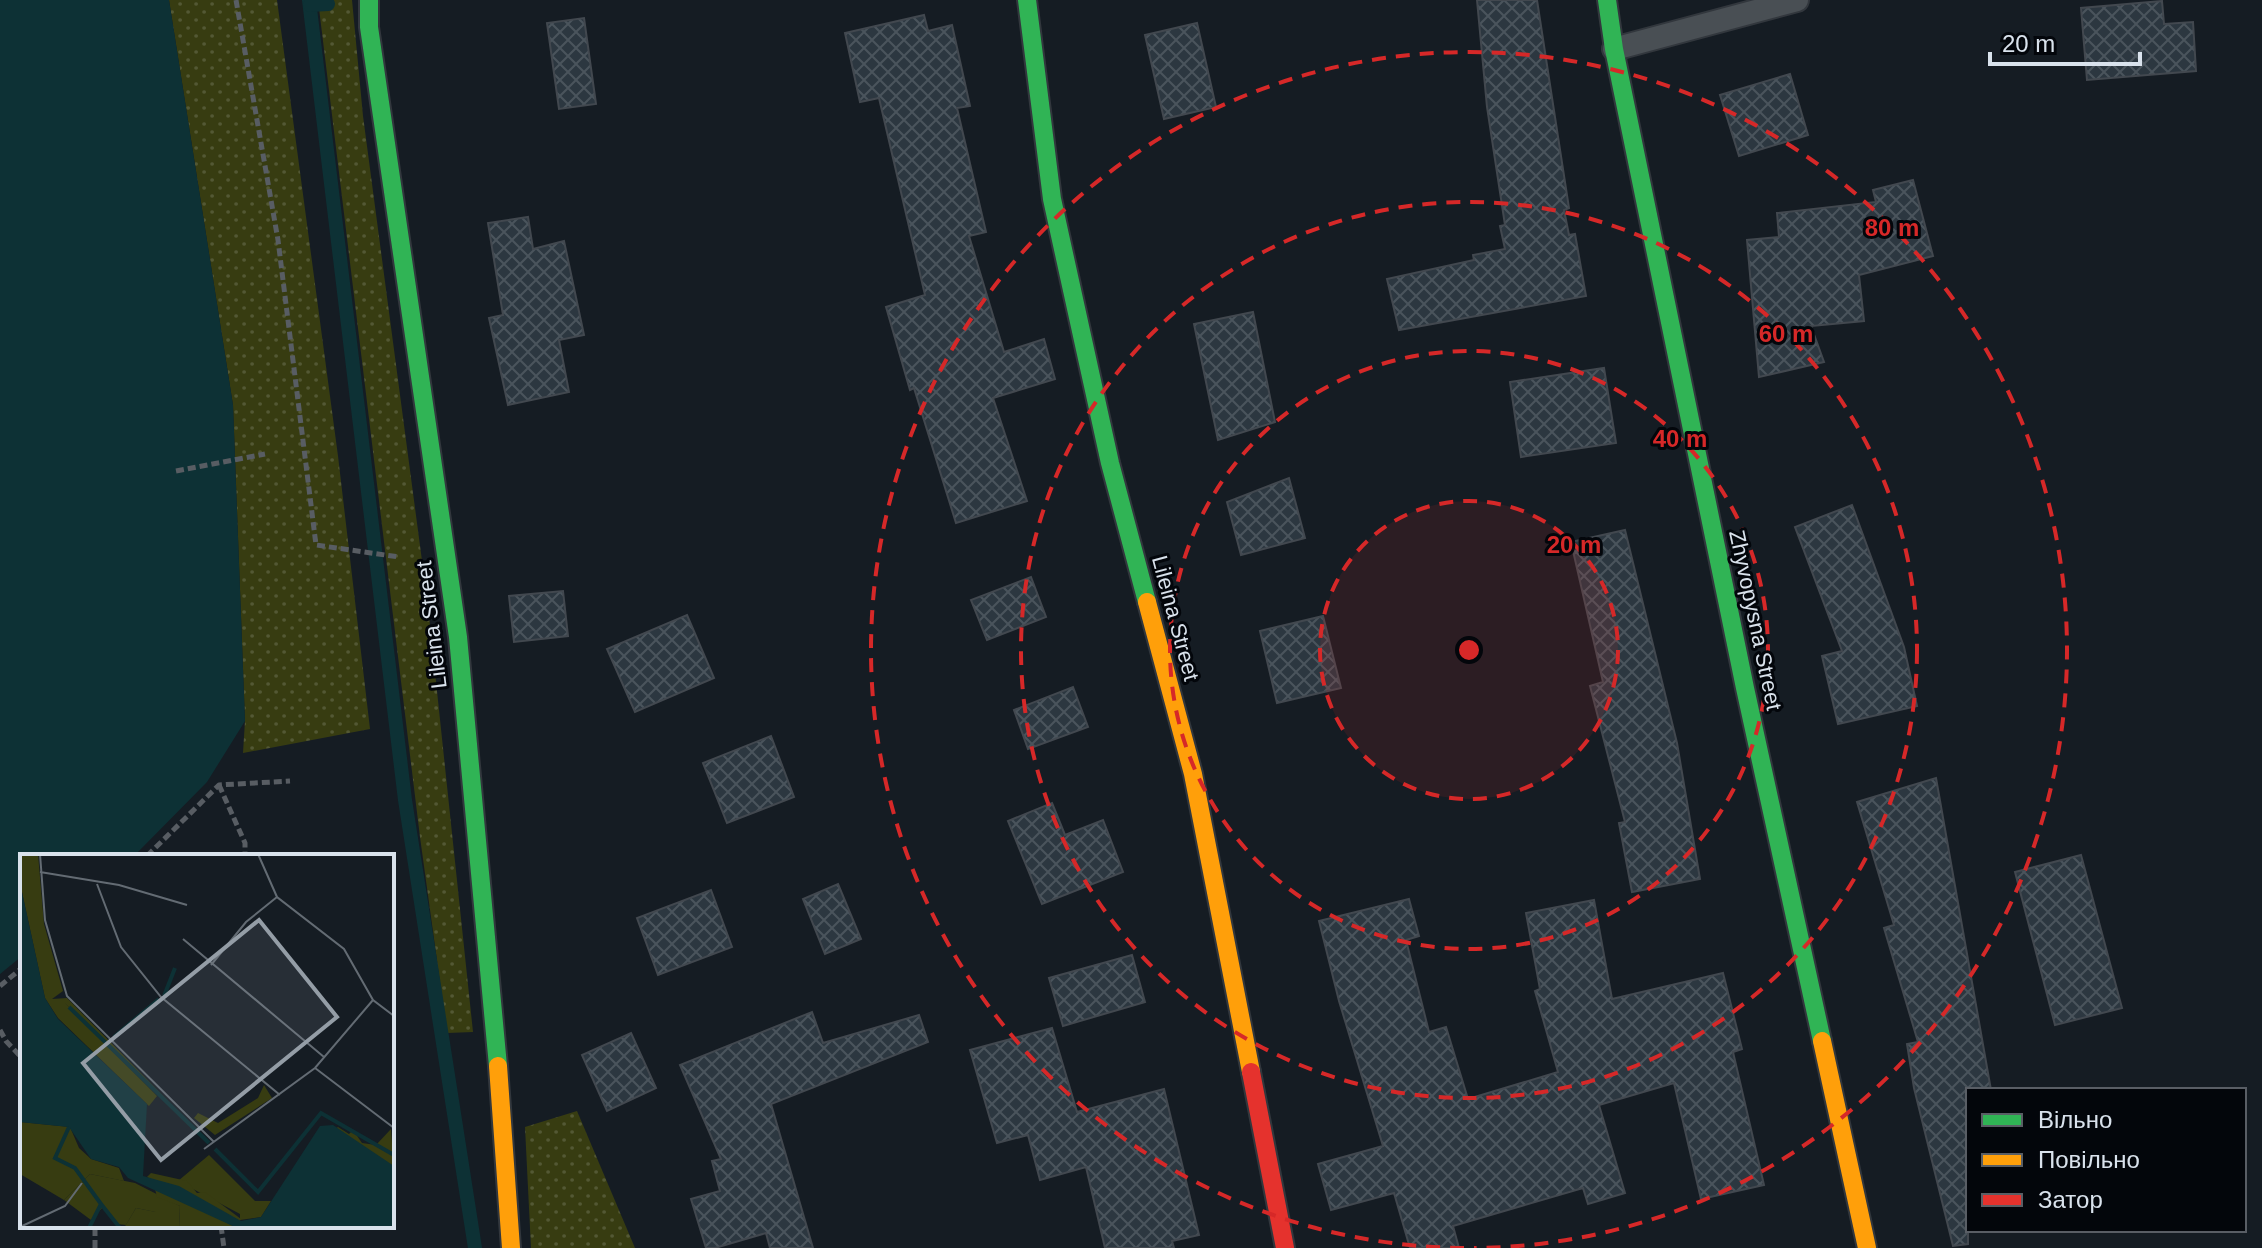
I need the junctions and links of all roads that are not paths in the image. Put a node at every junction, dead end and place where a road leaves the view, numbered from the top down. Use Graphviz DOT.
graph roads {
  1 [pos="369,0"];
  2 [pos="1027,0"];
  3 [pos="1607,0"];
  4 [pos="1797,0"];
  5 [pos="1614,49"];
  6 [pos="511,1248"];
  7 [pos="1285,1248"];
  8 [pos="1867,1248"];
  1 -- 6 [label="street, Lileina Street"];
  2 -- 7 [label="street, Lileina Street"];
  3 -- 5 [label="street, Zhyvopysna Street"];
  4 -- 5 [label="lane"];
  5 -- 8 [label="street, Zhyvopysna Street"];
}
